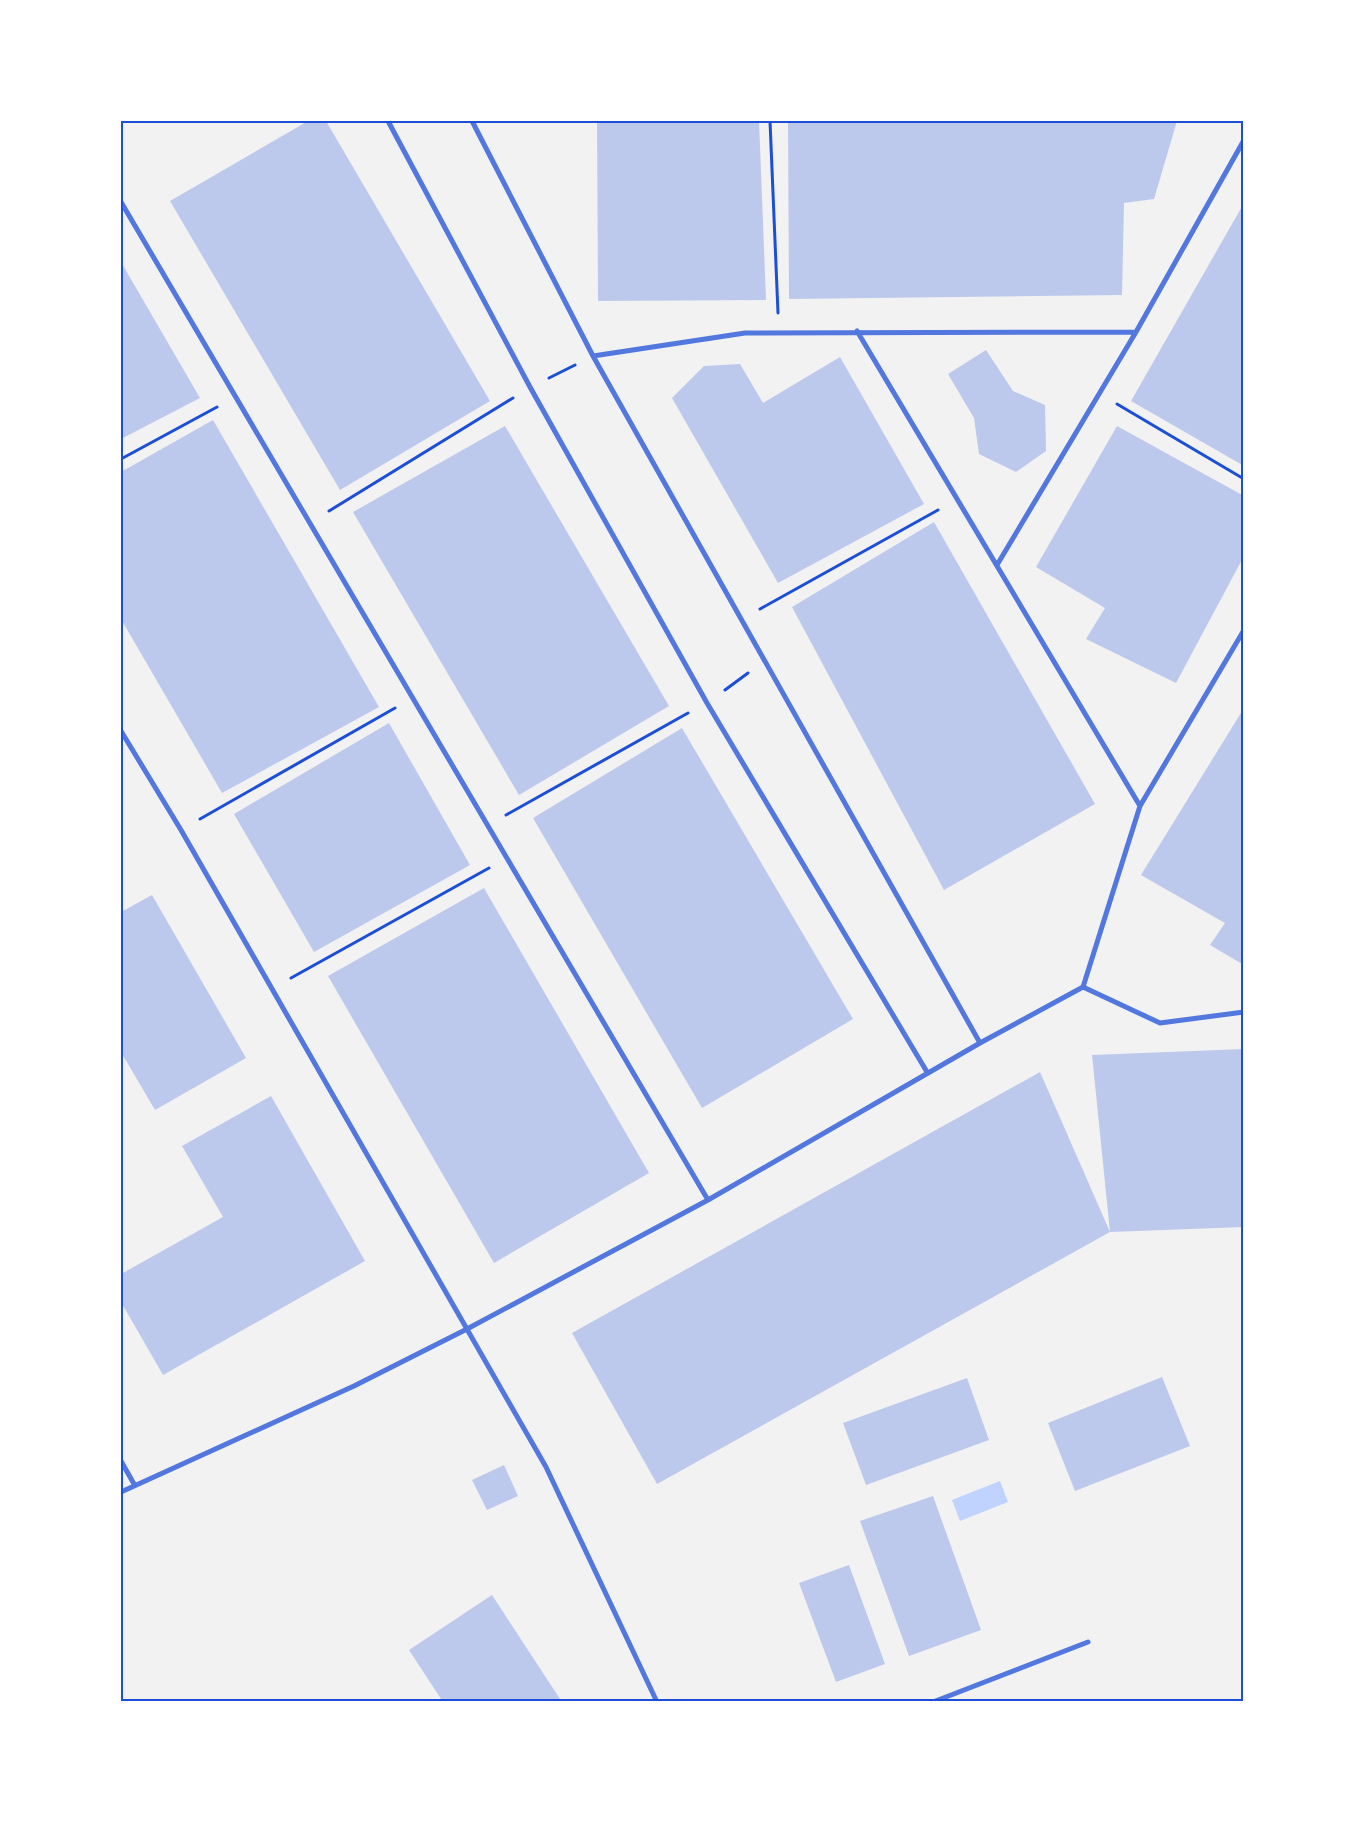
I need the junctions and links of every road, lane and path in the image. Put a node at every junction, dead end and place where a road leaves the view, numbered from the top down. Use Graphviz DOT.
graph roads {
  1 [pos="388,121"];
  2 [pos="472,121"];
  3 [pos="770,121"];
  4 [pos="1244,140"];
  5 [pos="121,202"];
  6 [pos="779,332"];
  7 [pos="857,332"];
  8 [pos="1136,332"];
  9 [pos="593,356"];
  10 [pos="530,387"];
  11 [pos="1099,393"];
  12 [pos="235,397"];
  13 [pos="121,459"];
  14 [pos="1244,479"];
  15 [pos="958,499"];
  16 [pos="310,523"];
  17 [pos="997,565"];
  18 [pos="742,619"];
  19 [pos="1244,630"];
  20 [pos="765,661"];
  21 [pos="412,698"];
  22 [pos="707,703"];
  23 [pos="121,731"];
  24 [pos="1140,806"];
  25 [pos="488,825"];
  26 [pos="181,830"];
  27 [pos="507,858"];
  28 [pos="1083,987"];
  29 [pos="272,988"];
  30 [pos="1244,1012"];
  31 [pos="980,1043"];
  32 [pos="928,1072"];
  33 [pos="708,1200"];
  34 [pos="467,1329"];
  35 [pos="121,1461"];
  36 [pos="134,1484"];
  37 [pos="121,1492"];
  38 [pos="1088,1642"];
  39 [pos="656,1702"];
  40 [pos="933,1702"];
  1 -- 10 [label="street"];
  2 -- 9 [label="street"];
  3 -- 6 [label="path"];
  4 -- 8 [label="street"];
  5 -- 12 [label="street"];
  6 -- 7 [label="street"];
  6 -- 9 [label="street"];
  7 -- 8 [label="street"];
  7 -- 15 [label="street"];
  8 -- 11 [label="street"];
  9 -- 10 [label="path"];
  9 -- 18 [label="street"];
  10 -- 16 [label="path"];
  10 -- 22 [label="street"];
  11 -- 14 [label="path"];
  11 -- 17 [label="street"];
  12 -- 13 [label="path"];
  12 -- 16 [label="street"];
  15 -- 17 [label="street"];
  15 -- 18 [label="path"];
  16 -- 21 [label="street"];
  17 -- 24 [label="street"];
  18 -- 20 [label="street"];
  19 -- 24 [label="street"];
  20 -- 22 [label="path"];
  20 -- 31 [label="street"];
  21 -- 25 [label="street"];
  21 -- 26 [label="path"];
  22 -- 25 [label="path"];
  22 -- 32 [label="street"];
  23 -- 26 [label="street"];
  24 -- 28 [label="street"];
  25 -- 27 [label="street"];
  26 -- 29 [label="street"];
  27 -- 29 [label="path"];
  27 -- 33 [label="street"];
  28 -- 30 [label="street"];
  28 -- 31 [label="street"];
  29 -- 34 [label="street"];
  31 -- 32 [label="street"];
  32 -- 33 [label="street"];
  33 -- 34 [label="street"];
  34 -- 36 [label="street"];
  34 -- 39 [label="street"];
  35 -- 36 [label="street"];
  36 -- 37 [label="street"];
  38 -- 40 [label="street"];
}
